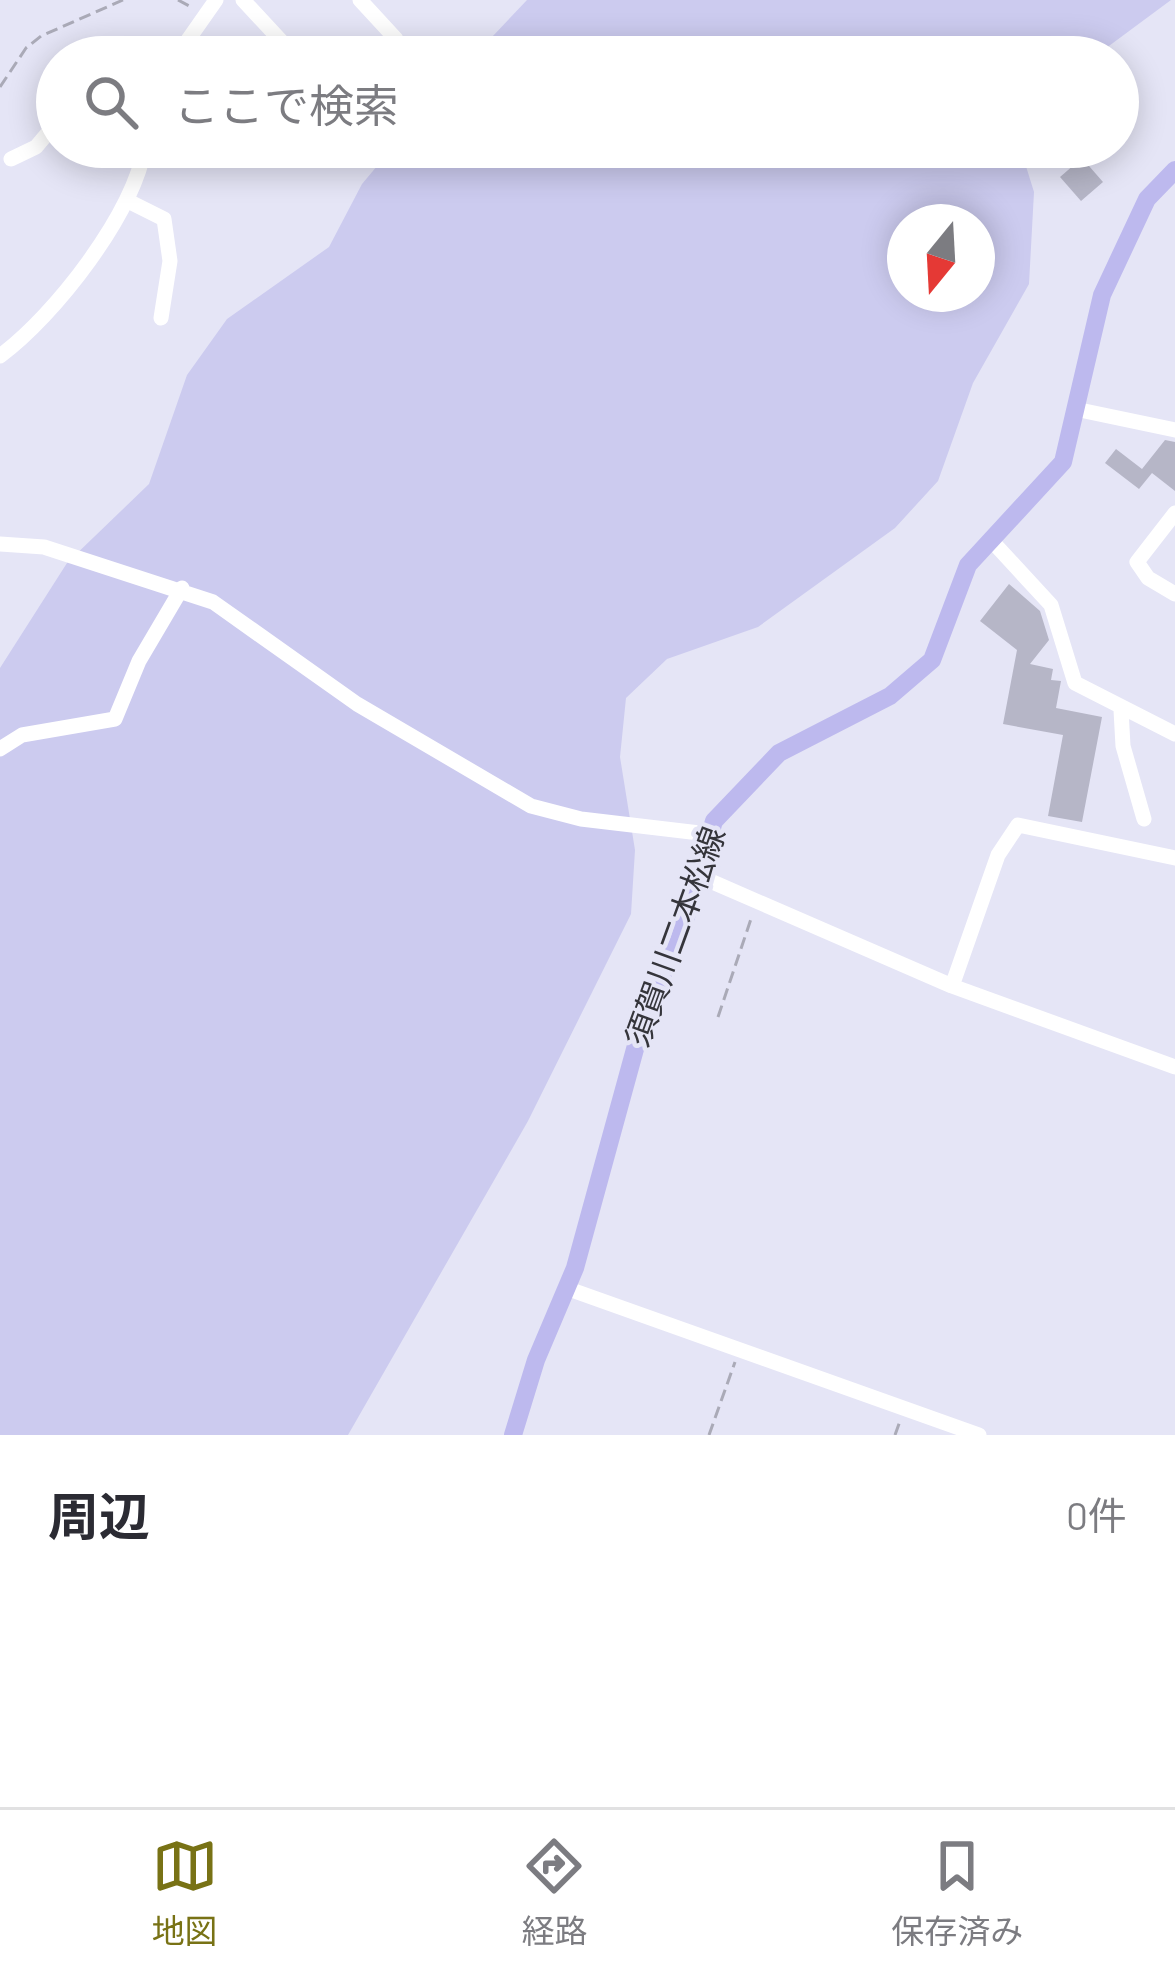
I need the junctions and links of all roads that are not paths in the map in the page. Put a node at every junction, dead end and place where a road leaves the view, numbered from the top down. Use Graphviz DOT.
graph roads {
  1 [pos="216,0"];
  2 [pos="244,0"];
  3 [pos="360,0"];
  4 [pos="190,36"];
  5 [pos="277,36"];
  6 [pos="393,36"];
  7 [pos="36,147"];
  8 [pos="11,159"];
  9 [pos="138,168"];
  10 [pos="1175,170"];
  11 [pos="128,201"];
  12 [pos="161,318"];
  13 [pos="0,356"];
  14 [pos="1075,409"];
  15 [pos="1175,430"];
  16 [pos="1175,513"];
  17 [pos="991,540"];
  18 [pos="0,544"];
  19 [pos="182,588"];
  20 [pos="1175,595"];
  21 [pos="1121,710"];
  22 [pos="1175,734"];
  23 [pos="0,749"];
  24 [pos="1144,819"];
  25 [pos="708,834"];
  26 [pos="1175,858"];
  27 [pos="701,877"];
  28 [pos="952,986"];
  29 [pos="1175,1067"];
  30 [pos="566,1288"];
  31 [pos="513,1435"];
  32 [pos="979,1435"];
  1 -- 4 [label="street"];
  2 -- 5 [label="street"];
  3 -- 6 [label="street"];
  7 -- 8 [label="street"];
  9 -- 11 [label="street"];
  10 -- 14 [label="main road, 須賀川二本松線"];
  11 -- 12 [label="street"];
  11 -- 13 [label="street"];
  14 -- 15 [label="street"];
  14 -- 17 [label="main road, 須賀川二本松線"];
  16 -- 20 [label="street"];
  17 -- 21 [label="street"];
  17 -- 25 [label="main road, 須賀川二本松線"];
  18 -- 19 [label="street"];
  19 -- 23 [label="street"];
  19 -- 25 [label="street"];
  21 -- 22 [label="street"];
  21 -- 24 [label="street"];
  25 -- 27 [label="main road, 須賀川二本松線"];
  26 -- 28 [label="street"];
  27 -- 28 [label="street"];
  27 -- 30 [label="main road, 須賀川二本松線"];
  28 -- 29 [label="street"];
  30 -- 31 [label="main road, 須賀川二本松線"];
  30 -- 32 [label="street"];
}
